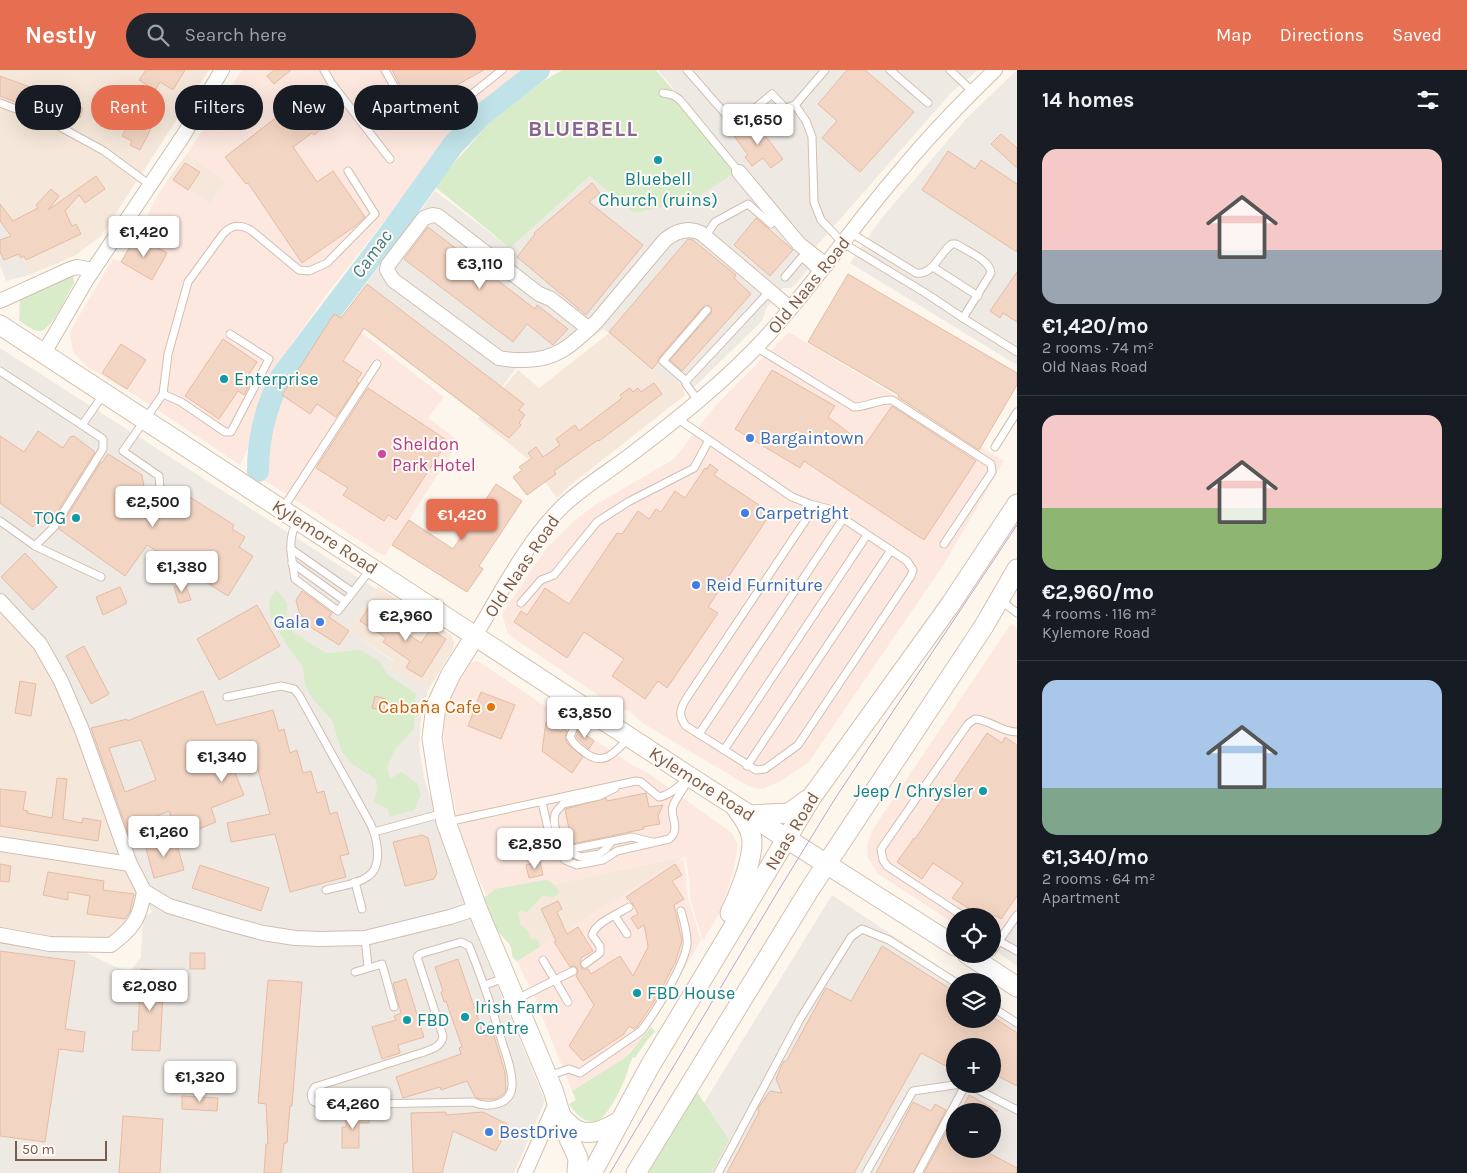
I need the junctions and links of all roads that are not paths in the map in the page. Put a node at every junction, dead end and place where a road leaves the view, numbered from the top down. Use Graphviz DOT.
graph roads {
  1 [pos="222,70"];
  2 [pos="324,70"];
  3 [pos="385,70"];
  4 [pos="502,70"];
  5 [pos="688,70"];
  6 [pos="825,70"];
  7 [pos="890,70"];
  8 [pos="951,70"];
  9 [pos="995,70"];
  10 [pos="973,92"];
  11 [pos="663,93"];
  12 [pos="0,103"];
  13 [pos="928,103"];
  14 [pos="795,105"];
  15 [pos="390,159"];
  16 [pos="348,171"];
  17 [pos="740,172"];
  18 [pos="150,185"];
  19 [pos="770,224"];
  20 [pos="705,237"];
  21 [pos="847,238"];
  22 [pos="933,266"];
  23 [pos="823,269"];
  24 [pos="93,270"];
  25 [pos="785,277"];
  26 [pos="770,291"];
  27 [pos="3,296"];
  28 [pos="978,296"];
  29 [pos="790,308"];
  30 [pos="707,310"];
  31 [pos="962,318"];
  32 [pos="0,325"];
  33 [pos="589,329"];
  34 [pos="230,334"];
  35 [pos="756,347"];
  36 [pos="1017,352"];
  37 [pos="44,353"];
  38 [pos="376,364"];
  39 [pos="0,371"];
  40 [pos="686,381"];
  41 [pos="105,393"];
  42 [pos="163,394"];
  43 [pos="699,402"];
  44 [pos="1017,412"];
  45 [pos="145,419"];
  46 [pos="678,419"];
  47 [pos="82,425"];
  48 [pos="709,440"];
  49 [pos="995,447"];
  50 [pos="161,500"];
  51 [pos="810,504"];
  52 [pos="1017,504"];
  53 [pos="282,510"];
  54 [pos="843,518"];
  55 [pos="298,520"];
  56 [pos="0,521"];
  57 [pos="867,535"];
  58 [pos="944,544"];
  59 [pos="35,546"];
  60 [pos="290,549"];
  61 [pos="891,550"];
  62 [pos="292,563"];
  63 [pos="372,567"];
  64 [pos="1017,569"];
  65 [pos="101,577"];
  66 [pos="351,592"];
  67 [pos="1000,600"];
  68 [pos="0,601"];
  69 [pos="345,601"];
  70 [pos="522,602"];
  71 [pos="1017,613"];
  72 [pos="475,636"];
  73 [pos="227,697"];
  74 [pos="585,708"];
  75 [pos="1009,732"];
  76 [pos="1017,732"];
  77 [pos="699,734"];
  78 [pos="630,737"];
  79 [pos="1017,737"];
  80 [pos="724,750"];
  81 [pos="747,766"];
  82 [pos="690,776"];
  83 [pos="622,784"];
  84 [pos="659,797"];
  85 [pos="811,798"];
  86 [pos="542,802"];
  87 [pos="734,805"];
  88 [pos="672,808"];
  89 [pos="750,815"];
  90 [pos="445,817"];
  91 [pos="374,832"];
  92 [pos="787,839"];
  93 [pos="655,843"];
  94 [pos="0,844"];
  95 [pos="130,864"];
  96 [pos="827,864"];
  97 [pos="355,882"];
  98 [pos="144,890"];
  99 [pos="326,890"];
  100 [pos="629,907"];
  101 [pos="477,908"];
  102 [pos="951,908"];
  103 [pos="362,909"];
  104 [pos="681,911"];
  105 [pos="1017,914"];
  106 [pos="615,916"];
  107 [pos="628,934"];
  108 [pos="0,935"];
  109 [pos="365,938"];
  110 [pos="1001,938"];
  111 [pos="946,940"];
  112 [pos="1001,942"];
  113 [pos="1017,951"];
  114 [pos="543,960"];
  115 [pos="995,963"];
  116 [pos="585,964"];
  117 [pos="368,967"];
  118 [pos="573,971"];
  119 [pos="355,972"];
  120 [pos="946,976"];
  121 [pos="507,978"];
  122 [pos="555,980"];
  123 [pos="485,985"];
  124 [pos="1017,987"];
  125 [pos="691,998"];
  126 [pos="516,999"];
  127 [pos="568,1002"];
  128 [pos="394,1007"];
  129 [pos="1001,1013"];
  130 [pos="1017,1023"];
  131 [pos="548,1076"];
  132 [pos="946,1086"];
  133 [pos="961,1093"];
  134 [pos="984,1093"];
  135 [pos="559,1110"];
  136 [pos="1017,1110"];
  137 [pos="620,1121"];
  138 [pos="524,1173"];
  139 [pos="577,1173"];
  140 [pos="592,1173"];
  141 [pos="636,1173"];
  142 [pos="718,1173"];
  143 [pos="866,1173"];
  144 [pos="918,1173"];
  1 -- 18 [label="street"];
  2 -- 15 [label="lane"];
  3 -- 4 [label="lane"];
  5 -- 14 [label="lane"];
  6 -- 14 [label="lane"];
  7 -- 13 [label="lane"];
  8 -- 10 [label="lane"];
  9 -- 10 [label="street, Old Naas Road"];
  10 -- 21 [label="street, Old Naas Road"];
  11 -- 17 [label="lane"];
  12 -- 18 [label="lane"];
  14 -- 21 [label="lane"];
  16 -- 42 [label="lane"];
  17 -- 23 [label="street"];
  18 -- 24 [label="street"];
  19 -- 20 [label="lane"];
  20 -- 26 [label="street"];
  20 -- 33 [label="street"];
  21 -- 22 [label="lane"];
  21 -- 23 [label="street, Old Naas Road"];
  21 -- 31 [label="lane"];
  22 -- 28 [label="lane"];
  22 -- 28 [label="lane"];
  23 -- 25 [label="lane"];
  23 -- 29 [label="street, Old Naas Road"];
  24 -- 27 [label="street"];
  24 -- 37 [label="street"];
  26 -- 29 [label="street"];
  26 -- 40 [label="lane"];
  28 -- 31 [label="lane"];
  29 -- 35 [label="street, Old Naas Road"];
  30 -- 40 [label="lane"];
  31 -- 36 [label="lane"];
  32 -- 37 [label="main road, Kylemore Road"];
  33 -- 33 [label="street"];
  34 -- 42 [label="lane"];
  35 -- 43 [label="street, Old Naas Road"];
  35 -- 58 [label="lane"];
  37 -- 41 [label="main road, Kylemore Road"];
  38 -- 53 [label="lane"];
  39 -- 47 [label="lane"];
  40 -- 43 [label="lane"];
  41 -- 45 [label="main road, Kylemore Road"];
  41 -- 47 [label="lane"];
  42 -- 45 [label="lane"];
  43 -- 46 [label="street, Old Naas Road"];
  44 -- 49 [label="lane"];
  45 -- 50 [label="lane"];
  45 -- 53 [label="main road, Kylemore Road"];
  46 -- 48 [label="lane"];
  46 -- 72 [label="street, Old Naas Road"];
  47 -- 59 [label="lane"];
  48 -- 51 [label="lane"];
  48 -- 70 [label="lane"];
  51 -- 54 [label="lane"];
  51 -- 77 [label="lane"];
  52 -- 85 [label="main road, Naas Road"];
  53 -- 55 [label="main road, Kylemore Road"];
  54 -- 57 [label="lane"];
  54 -- 77 [label="lane"];
  55 -- 60 [label="lane"];
  55 -- 63 [label="main road, Kylemore Road"];
  56 -- 59 [label="lane"];
  57 -- 61 [label="lane"];
  57 -- 80 [label="lane"];
  59 -- 65 [label="lane"];
  60 -- 62 [label="lane"];
  60 -- 66 [label="lane"];
  61 -- 81 [label="lane"];
  61 -- 81 [label="lane"];
  62 -- 69 [label="lane"];
  62 -- 69 [label="lane"];
  63 -- 66 [label="lane"];
  63 -- 72 [label="main road, Kylemore Road"];
  64 -- 67 [label="main road"];
  66 -- 69 [label="lane"];
  67 -- 71 [label="lane"];
  67 -- 96 [label="main road"];
  68 -- 95 [label="street"];
  72 -- 74 [label="main road, Kylemore Road"];
  72 -- 90 [label="main road, Old Naas Road"];
  73 -- 91 [label="lane"];
  74 -- 78 [label="main road, Kylemore Road"];
  74 -- 78 [label="lane"];
  75 -- 76 [label="lane"];
  75 -- 79 [label="lane"];
  75 -- 102 [label="lane"];
  77 -- 80 [label="lane"];
  78 -- 82 [label="main road, Kylemore Road"];
  80 -- 81 [label="lane"];
  82 -- 84 [label="lane"];
  82 -- 87 [label="main road, Kylemore Road"];
  82 -- 88 [label="lane"];
  83 -- 84 [label="lane"];
  83 -- 86 [label="lane"];
  83 -- 93 [label="lane"];
  84 -- 88 [label="lane"];
  85 -- 89 [label="main road"];
  85 -- 92 [label="main road, Naas Road"];
  86 -- 90 [label="lane"];
  86 -- 93 [label="lane"];
  87 -- 89 [label="main road, Kylemore Road"];
  87 -- 125 [label="main road"];
  88 -- 93 [label="lane"];
  89 -- 92 [label="main road, Kylemore Road"];
  90 -- 91 [label="lane"];
  90 -- 101 [label="main road, Old Naas Road"];
  91 -- 97 [label="lane"];
  92 -- 96 [label="main road, Kylemore Road"];
  92 -- 125 [label="main road, Naas Road"];
  94 -- 95 [label="street"];
  95 -- 98 [label="street"];
  96 -- 111 [label="main road, Kylemore Road"];
  96 -- 141 [label="main road"];
  97 -- 99 [label="lane"];
  97 -- 103 [label="lane"];
  98 -- 108 [label="street"];
  98 -- 109 [label="street"];
  100 -- 106 [label="lane"];
  101 -- 109 [label="street"];
  101 -- 121 [label="main road, Old Naas Road"];
  104 -- 131 [label="lane"];
  105 -- 110 [label="lane"];
  106 -- 107 [label="lane"];
  106 -- 116 [label="lane"];
  109 -- 117 [label="lane"];
  112 -- 113 [label="lane"];
  114 -- 122 [label="lane"];
  115 -- 124 [label="main road"];
  117 -- 119 [label="lane"];
  117 -- 128 [label="lane"];
  118 -- 122 [label="lane"];
  120 -- 142 [label="lane"];
  121 -- 123 [label="lane"];
  121 -- 126 [label="main road, Old Naas Road"];
  122 -- 126 [label="lane"];
  122 -- 127 [label="lane"];
  123 -- 123 [label="lane"];
  125 -- 137 [label="main road, Naas Road"];
  126 -- 131 [label="main road, Old Naas Road"];
  129 -- 130 [label="lane"];
  131 -- 135 [label="main road, Old Naas Road"];
  132 -- 143 [label="lane"];
  133 -- 144 [label="lane"];
  134 -- 136 [label="lane"];
  135 -- 137 [label="main road"];
  135 -- 138 [label="street"];
  135 -- 139 [label="main road, Old Naas Road"];
  137 -- 140 [label="main road, Naas Road"];
}
